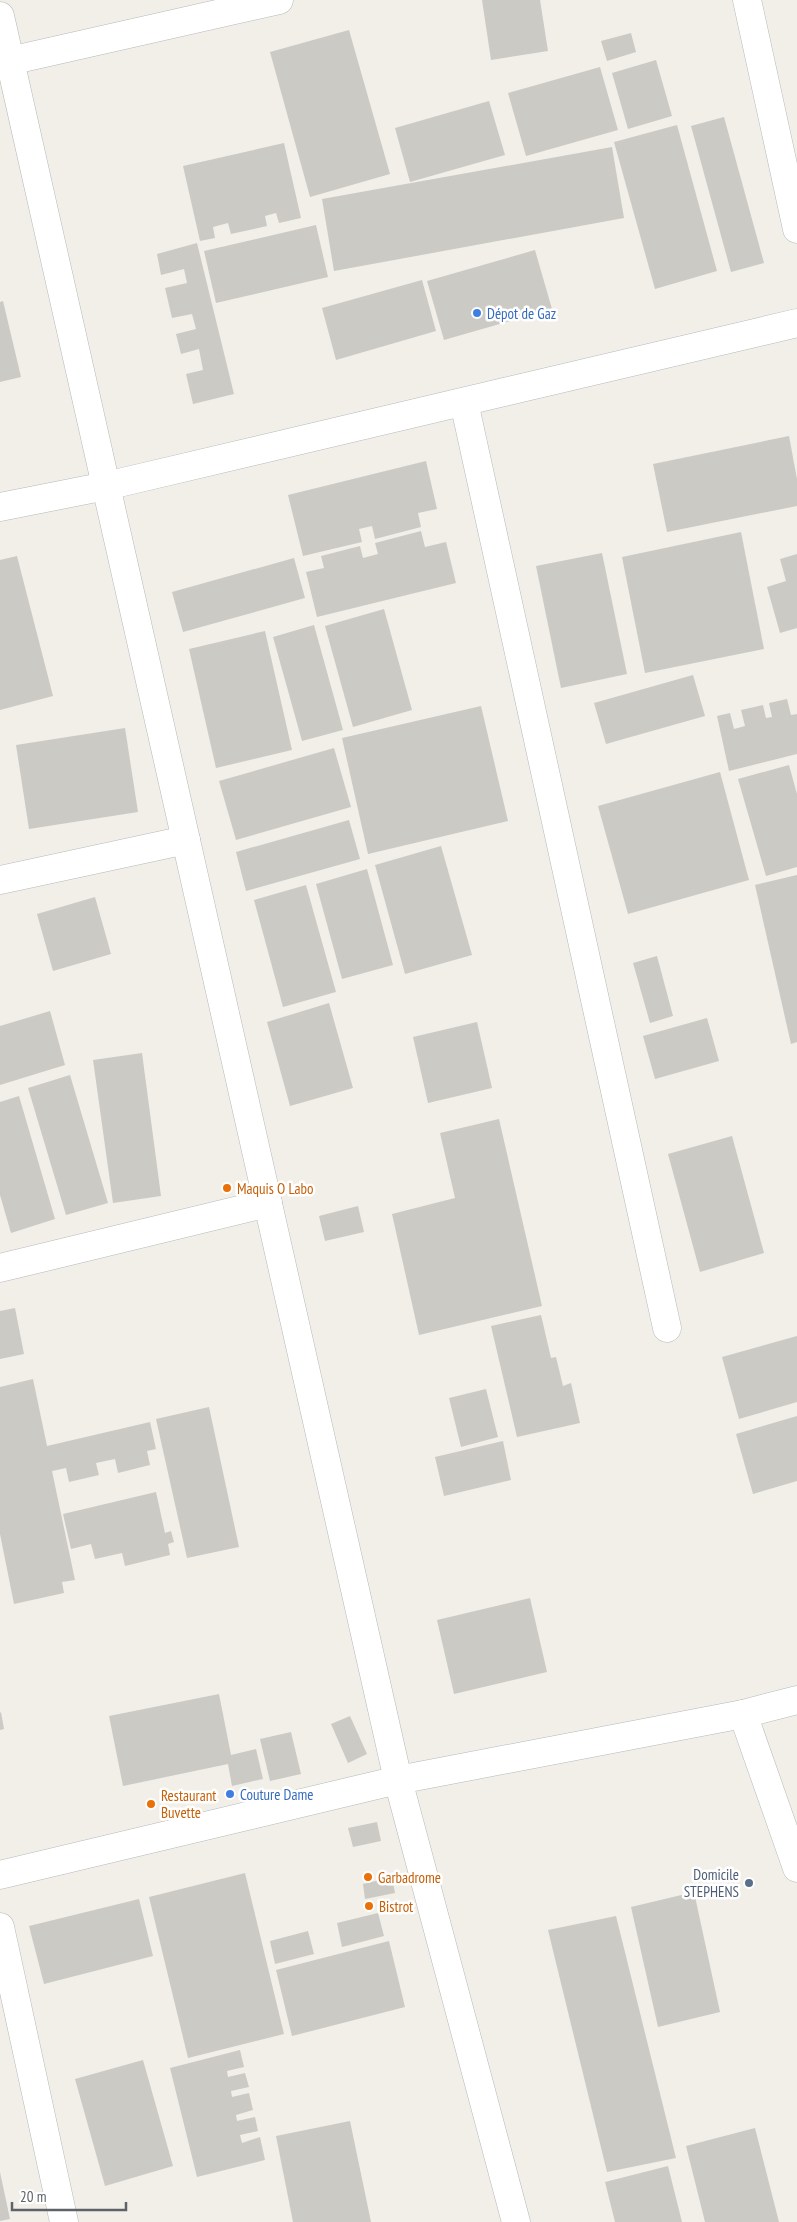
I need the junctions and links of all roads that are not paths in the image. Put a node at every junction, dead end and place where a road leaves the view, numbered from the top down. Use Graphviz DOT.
graph roads {
  1 [pos="279,0"];
  2 [pos="747,0"];
  3 [pos="0,16"];
  4 [pos="5,62"];
  5 [pos="797,229"];
  6 [pos="797,323"];
  7 [pos="464,402"];
  8 [pos="106,486"];
  9 [pos="0,507"];
  10 [pos="186,840"];
  11 [pos="0,880"];
  12 [pos="268,1203"];
  13 [pos="0,1268"];
  14 [pos="667,1328"];
  15 [pos="797,1700"];
  16 [pos="743,1714"];
  17 [pos="398,1780"];
  18 [pos="797,1868"];
  19 [pos="0,1875"];
  20 [pos="0,1927"];
  21 [pos="64,2222"];
  22 [pos="516,2222"];
  1 -- 4 [label="street"];
  2 -- 5 [label="street"];
  3 -- 4 [label="street"];
  4 -- 8 [label="street"];
  6 -- 7 [label="street"];
  7 -- 8 [label="street"];
  7 -- 14 [label="street"];
  8 -- 9 [label="street"];
  8 -- 10 [label="street"];
  10 -- 11 [label="street"];
  10 -- 12 [label="street"];
  12 -- 13 [label="street"];
  12 -- 17 [label="street"];
  15 -- 16 [label="street"];
  16 -- 17 [label="street"];
  16 -- 18 [label="street"];
  17 -- 19 [label="street"];
  17 -- 22 [label="street"];
  20 -- 21 [label="street"];
}
